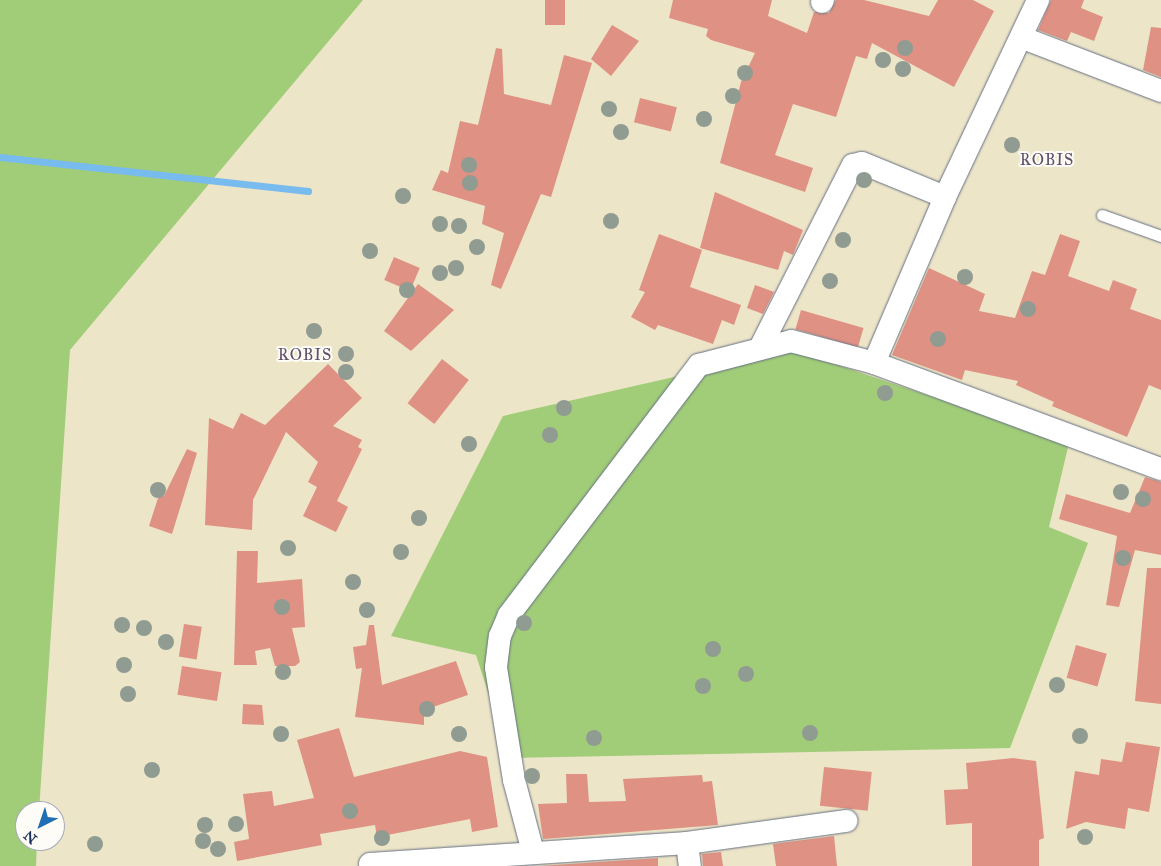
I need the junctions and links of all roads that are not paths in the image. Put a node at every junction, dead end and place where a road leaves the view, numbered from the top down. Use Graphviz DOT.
graph roads {
  1 [pos="1038,0"];
  2 [pos="1023,38"];
  3 [pos="1161,91"];
  4 [pos="945,197"];
  5 [pos="1102,215"];
  6 [pos="1161,236"];
  7 [pos="762,346"];
  8 [pos="874,363"];
  9 [pos="1161,469"];
  10 [pos="846,821"];
  11 [pos="687,843"];
  12 [pos="532,852"];
  13 [pos="370,864"];
  14 [pos="690,866"];
  1 -- 2 [label="street"];
  2 -- 3 [label="street"];
  2 -- 4 [label="street"];
  4 -- 7 [label="street"];
  4 -- 8 [label="street"];
  5 -- 6 [label="lane"];
  7 -- 8 [label="street"];
  7 -- 12 [label="street"];
  8 -- 9 [label="street"];
  10 -- 11 [label="street"];
  11 -- 12 [label="street"];
  11 -- 14 [label="street"];
  12 -- 13 [label="street"];
}
